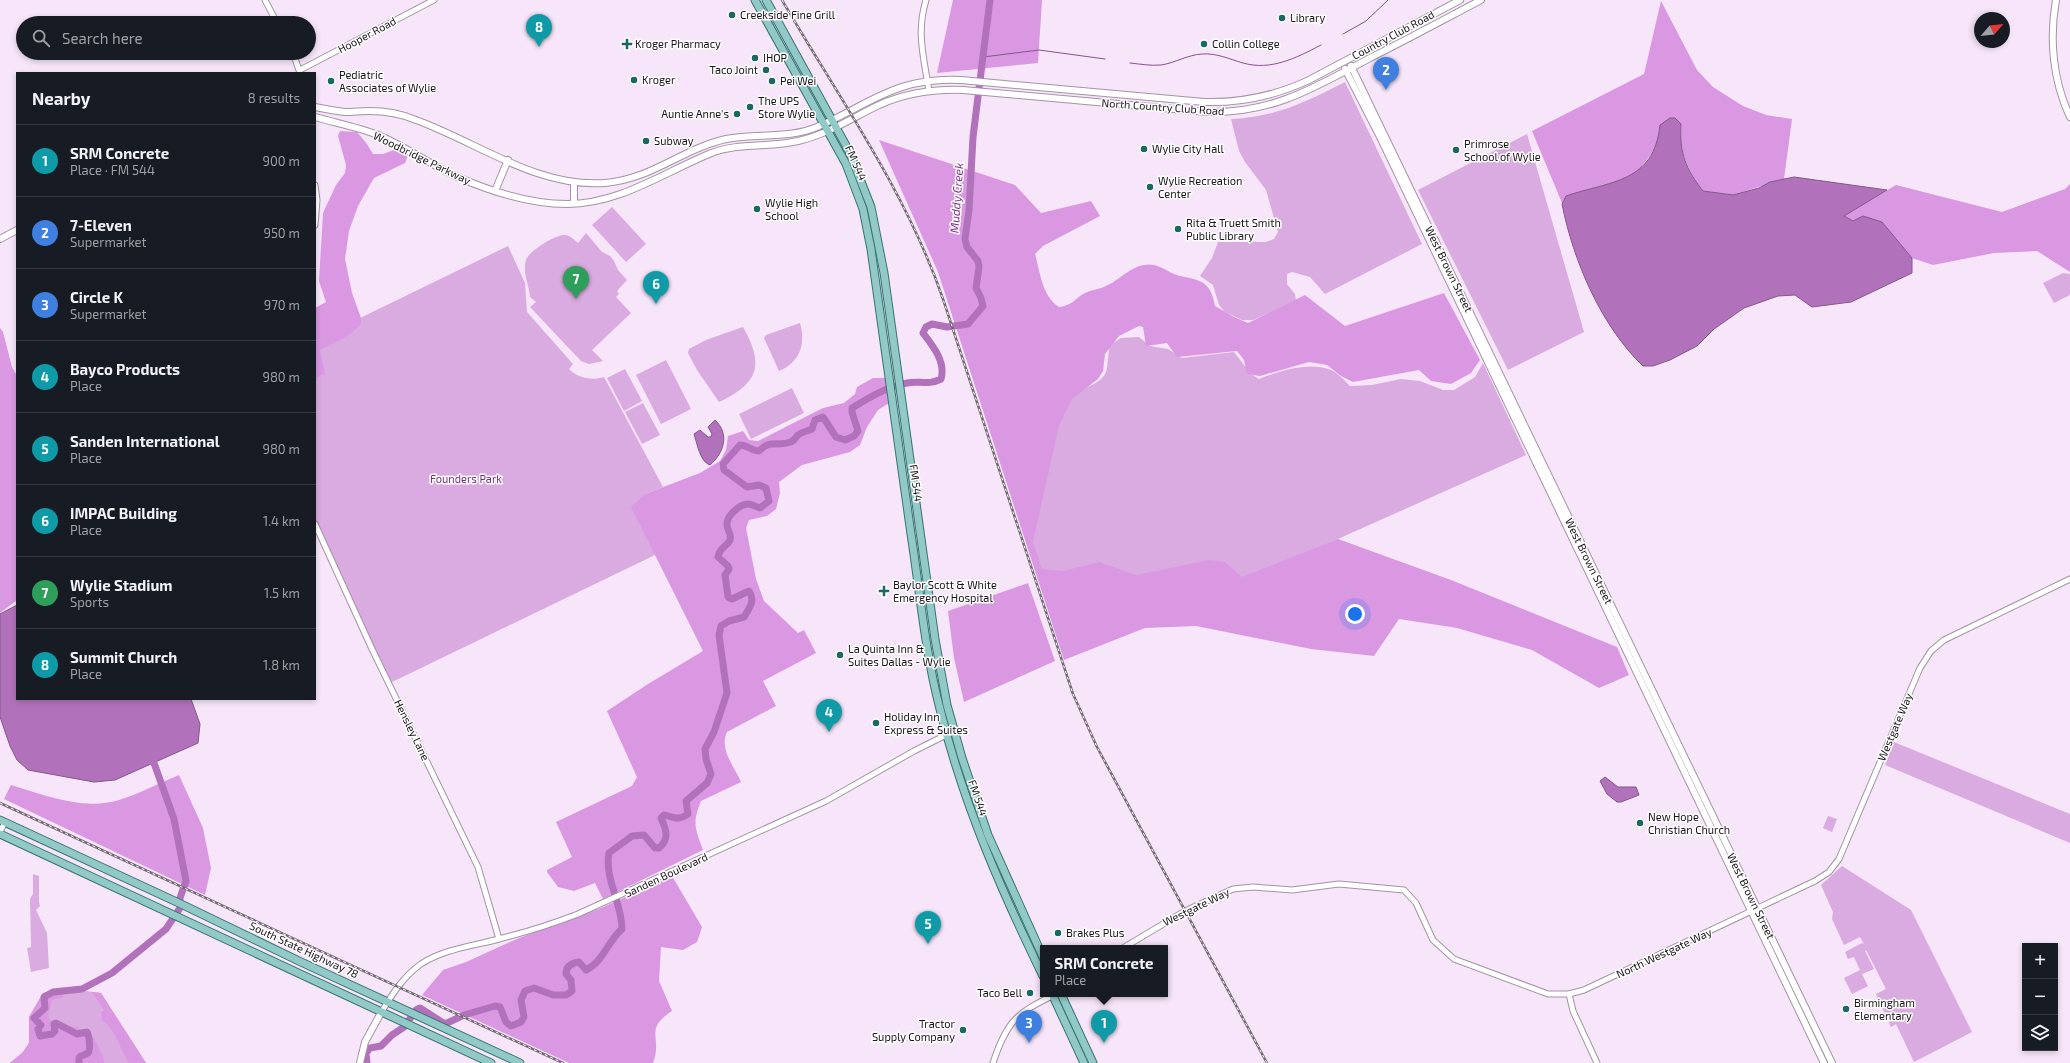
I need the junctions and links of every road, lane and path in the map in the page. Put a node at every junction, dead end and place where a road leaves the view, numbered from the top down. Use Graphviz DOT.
graph roads {
  1 [pos="265,0"];
  2 [pos="434,0"];
  3 [pos="756,0"];
  4 [pos="766,0"];
  5 [pos="926,0"];
  6 [pos="1460,0"];
  7 [pos="1481,0"];
  8 [pos="2056,0"];
  9 [pos="274,16"];
  10 [pos="1420,22"];
  11 [pos="1424,30"];
  12 [pos="1348,59"];
  13 [pos="296,60"];
  14 [pos="1341,62"];
  15 [pos="1352,68"];
  16 [pos="1346,71"];
  17 [pos="300,72"];
  18 [pos="927,81"];
  19 [pos="929,91"];
  20 [pos="1112,93"];
  21 [pos="1121,94"];
  22 [pos="1223,102"];
  23 [pos="1114,104"];
  24 [pos="316,107"];
  25 [pos="1223,112"];
  26 [pos="316,117"];
  27 [pos="2070,117"];
  28 [pos="832,119"];
  29 [pos="823,123"];
  30 [pos="836,127"];
  31 [pos="828,132"];
  32 [pos="769,135"];
  33 [pos="1381,139"];
  34 [pos="708,145"];
  35 [pos="770,145"];
  36 [pos="711,153"];
  37 [pos="1394,155"];
  38 [pos="508,160"];
  39 [pos="654,171"];
  40 [pos="658,178"];
  41 [pos="574,183"];
  42 [pos="316,190"];
  43 [pos="495,191"];
  44 [pos="574,203"];
  45 [pos="316,217"];
  46 [pos="16,231"];
  47 [pos="0,240"];
  48 [pos="884,273"];
  49 [pos="875,274"];
  50 [pos="316,526"];
  51 [pos="921,543"];
  52 [pos="913,544"];
  53 [pos="1578,544"];
  54 [pos="2070,579"];
  55 [pos="1594,585"];
  56 [pos="1610,607"];
  57 [pos="1647,689"];
  58 [pos="954,731"];
  59 [pos="946,734"];
  60 [pos="2,821"];
  61 [pos="0,833"];
  62 [pos="1004,873"];
  63 [pos="996,877"];
  64 [pos="1758,910"];
  65 [pos="1752,913"];
  66 [pos="500,939"];
  67 [pos="1128,945"];
  68 [pos="1040,951"];
  69 [pos="1040,970"];
  70 [pos="1569,994"];
  71 [pos="1050,997"];
  72 [pos="1055,997"];
  73 [pos="1062,997"];
  74 [pos="387,1002"];
  75 [pos="382,1011"];
  76 [pos="360,1063"];
  77 [pos="492,1063"];
  78 [pos="520,1063"];
  79 [pos="993,1063"];
  80 [pos="1084,1063"];
  81 [pos="1093,1063"];
  82 [pos="1597,1063"];
  83 [pos="1824,1063"];
  84 [pos="1832,1063"];
  1 -- 9 [label="street"];
  2 -- 17 [label="street, Hooper Road"];
  3 -- 29 [label="main road, FM 544 / FM 544"];
  4 -- 28 [label="main road, FM 544 / FM 544"];
  5 -- 18 [label="street"];
  6 -- 10 [label="main road, Country Club Road"];
  7 -- 11 [label="main road, North Country Club Road"];
  8 -- 27 [label="main road"];
  10 -- 11 [label="main road"];
  10 -- 12 [label="main road, Country Club Road"];
  11 -- 15 [label="main road, North Country Club Road"];
  12 -- 14 [label="main road, North Country Club Road"];
  12 -- 15 [label="main road, West Brown Street"];
  13 -- 17 [label="street"];
  14 -- 16 [label="main road, West Brown Street"];
  14 -- 22 [label="main road, North Country Club Road"];
  15 -- 16 [label="main road, North Country Club Road"];
  15 -- 37 [label="main road, West Brown Street"];
  16 -- 25 [label="main road, North Country Club Road"];
  16 -- 33 [label="main road, West Brown Street"];
  18 -- 19 [label="street"];
  18 -- 20 [label="main road, North Country Club Road"];
  18 -- 28 [label="main road, North Country Club Road"];
  19 -- 23 [label="main road, North Country Club Road"];
  19 -- 30 [label="main road, North Country Club Road"];
  20 -- 21 [label="main road, North Country Club Road"];
  20 -- 23 [label="main road"];
  21 -- 22 [label="main road, North Country Club Road"];
  21 -- 23 [label="main road"];
  22 -- 25 [label="main road"];
  23 -- 25 [label="main road, North Country Club Road"];
  24 -- 38 [label="main road"];
  26 -- 43 [label="main road, Woodbridge Parkway"];
  28 -- 29 [label="main road, North Country Club Road"];
  28 -- 30 [label="main road, FM 544 / FM 544"];
  29 -- 31 [label="main road, FM 544 / FM 544"];
  29 -- 32 [label="main road"];
  30 -- 31 [label="main road, North Country Club Road"];
  30 -- 48 [label="main road, FM 544 / FM 544"];
  31 -- 35 [label="main road, Woodbridge Parkway"];
  31 -- 49 [label="main road, FM 544 / FM 544"];
  32 -- 34 [label="main road"];
  32 -- 35 [label="main road"];
  33 -- 37 [label="main road"];
  33 -- 53 [label="main road, West Brown Street"];
  34 -- 36 [label="main road"];
  34 -- 39 [label="main road"];
  35 -- 36 [label="main road, Woodbridge Parkway"];
  36 -- 40 [label="main road, Woodbridge Parkway"];
  37 -- 53 [label="main road, West Brown Street"];
  38 -- 41 [label="main road"];
  38 -- 43 [label="main road"];
  39 -- 40 [label="main road"];
  39 -- 41 [label="main road"];
  40 -- 44 [label="main road, Woodbridge Parkway"];
  41 -- 44 [label="main road"];
  42 -- 45 [label="street"];
  43 -- 44 [label="main road, Woodbridge Parkway"];
  46 -- 47 [label="main road"];
  48 -- 49 [label="main road"];
  48 -- 51 [label="main road, FM 544 / FM 544"];
  49 -- 52 [label="main road, FM 544 / FM 544"];
  50 -- 66 [label="street, Hensley Lane"];
  51 -- 52 [label="main road"];
  51 -- 58 [label="main road, FM 544 / FM 544"];
  52 -- 59 [label="main road, FM 544 / FM 544"];
  53 -- 55 [label="main road, West Brown Street"];
  53 -- 57 [label="main road, West Brown Street"];
  54 -- 64 [label="street, Westgate Way"];
  55 -- 56 [label="main road"];
  55 -- 57 [label="main road, West Brown Street"];
  57 -- 64 [label="main road, West Brown Street"];
  57 -- 65 [label="main road, West Brown Street"];
  58 -- 59 [label="street, Sanden Boulevard"];
  58 -- 62 [label="main road, FM 544 / FM 544"];
  59 -- 63 [label="main road, FM 544 / FM 544"];
  59 -- 66 [label="street, Sanden Boulevard"];
  60 -- 61 [label="street"];
  60 -- 74 [label="main road, South State Highway 78"];
  61 -- 75 [label="main road, South State Highway 78"];
  62 -- 63 [label="main road"];
  62 -- 68 [label="main road, FM 544 / FM 544"];
  63 -- 69 [label="main road, FM 544 / FM 544"];
  64 -- 65 [label="street, North Westgate Way"];
  64 -- 84 [label="main road, West Brown Street"];
  65 -- 70 [label="street, North Westgate Way"];
  65 -- 83 [label="main road, West Brown Street"];
  66 -- 74 [label="street, Sanden Boulevard"];
  67 -- 70 [label="street, Westgate Way"];
  70 -- 82 [label="street"];
  71 -- 79 [label="street"];
  72 -- 80 [label="main road"];
  73 -- 81 [label="main road"];
  74 -- 75 [label="street, Sanden Boulevard"];
  74 -- 78 [label="main road, South State Highway 78"];
  75 -- 76 [label="main road"];
  75 -- 77 [label="main road, South State Highway 78"];
}
